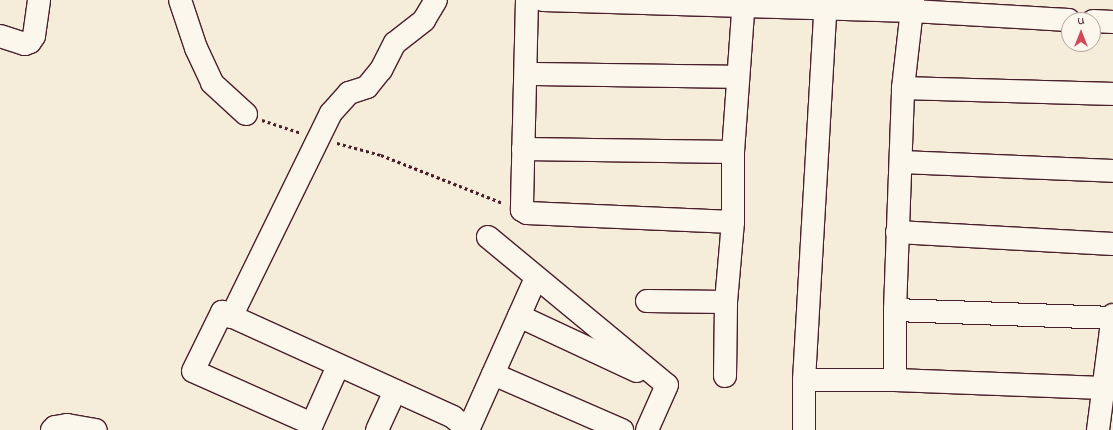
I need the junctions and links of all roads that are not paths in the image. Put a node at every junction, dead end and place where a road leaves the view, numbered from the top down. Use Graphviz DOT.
graph roads {
  1 [pos="39,0"];
  2 [pos="180,0"];
  3 [pos="436,0"];
  4 [pos="527,0"];
  5 [pos="543,0"];
  6 [pos="744,3"];
  7 [pos="826,5"];
  8 [pos="912,6"];
  9 [pos="1061,19"];
  10 [pos="1101,21"];
  11 [pos="1113,22"];
  12 [pos="0,36"];
  13 [pos="527,74"];
  14 [pos="737,77"];
  15 [pos="903,88"];
  16 [pos="1113,94"];
  17 [pos="246,114"];
  18 [pos="522,149"];
  19 [pos="733,152"];
  20 [pos="901,162"];
  21 [pos="1113,171"];
  22 [pos="733,222"];
  23 [pos="897,232"];
  24 [pos="488,236"];
  25 [pos="1113,244"];
  26 [pos="536,278"];
  27 [pos="647,301"];
  28 [pos="726,302"];
  29 [pos="895,310"];
  30 [pos="519,316"];
  31 [pos="1113,316"];
  32 [pos="231,317"];
  33 [pos="338,366"];
  34 [pos="493,374"];
  35 [pos="725,376"];
  36 [pos="804,380"];
  37 [pos="895,380"];
  38 [pos="667,385"];
  39 [pos="1103,388"];
  40 [pos="395,391"];
  41 [pos="52,430"];
  42 [pos="96,430"];
  43 [pos="377,430"];
  44 [pos="468,430"];
  45 [pos="622,430"];
  46 [pos="647,430"];
  47 [pos="804,430"];
  48 [pos="1098,430"];
  1 -- 12 [label="street"];
  2 -- 17 [label="street"];
  3 -- 32 [label="street"];
  4 -- 13 [label="street"];
  5 -- 6 [label="street"];
  6 -- 7 [label="street"];
  6 -- 14 [label="street"];
  7 -- 8 [label="street"];
  7 -- 36 [label="street"];
  8 -- 9 [label="street"];
  8 -- 15 [label="street"];
  10 -- 11 [label="street"];
  13 -- 14 [label="street"];
  13 -- 18 [label="street"];
  14 -- 19 [label="street"];
  15 -- 16 [label="street"];
  15 -- 20 [label="street"];
  18 -- 19 [label="street"];
  18 -- 22 [label="street"];
  19 -- 22 [label="street"];
  20 -- 21 [label="street"];
  20 -- 23 [label="street"];
  22 -- 28 [label="street"];
  23 -- 25 [label="street"];
  23 -- 29 [label="street"];
  24 -- 26 [label="street"];
  26 -- 30 [label="street"];
  26 -- 38 [label="street"];
  27 -- 28 [label="street"];
  28 -- 35 [label="street"];
  29 -- 31 [label="street"];
  29 -- 37 [label="street"];
  30 -- 34 [label="street"];
  30 -- 38 [label="street"];
  31 -- 39 [label="street"];
  32 -- 33 [label="street"];
  32 -- 33 [label="street"];
  33 -- 40 [label="street"];
  34 -- 44 [label="street"];
  34 -- 45 [label="street"];
  36 -- 37 [label="street"];
  36 -- 47 [label="street"];
  37 -- 39 [label="street"];
  38 -- 46 [label="street"];
  39 -- 48 [label="street"];
  40 -- 43 [label="street"];
  40 -- 44 [label="street"];
  41 -- 42 [label="street"];
}
